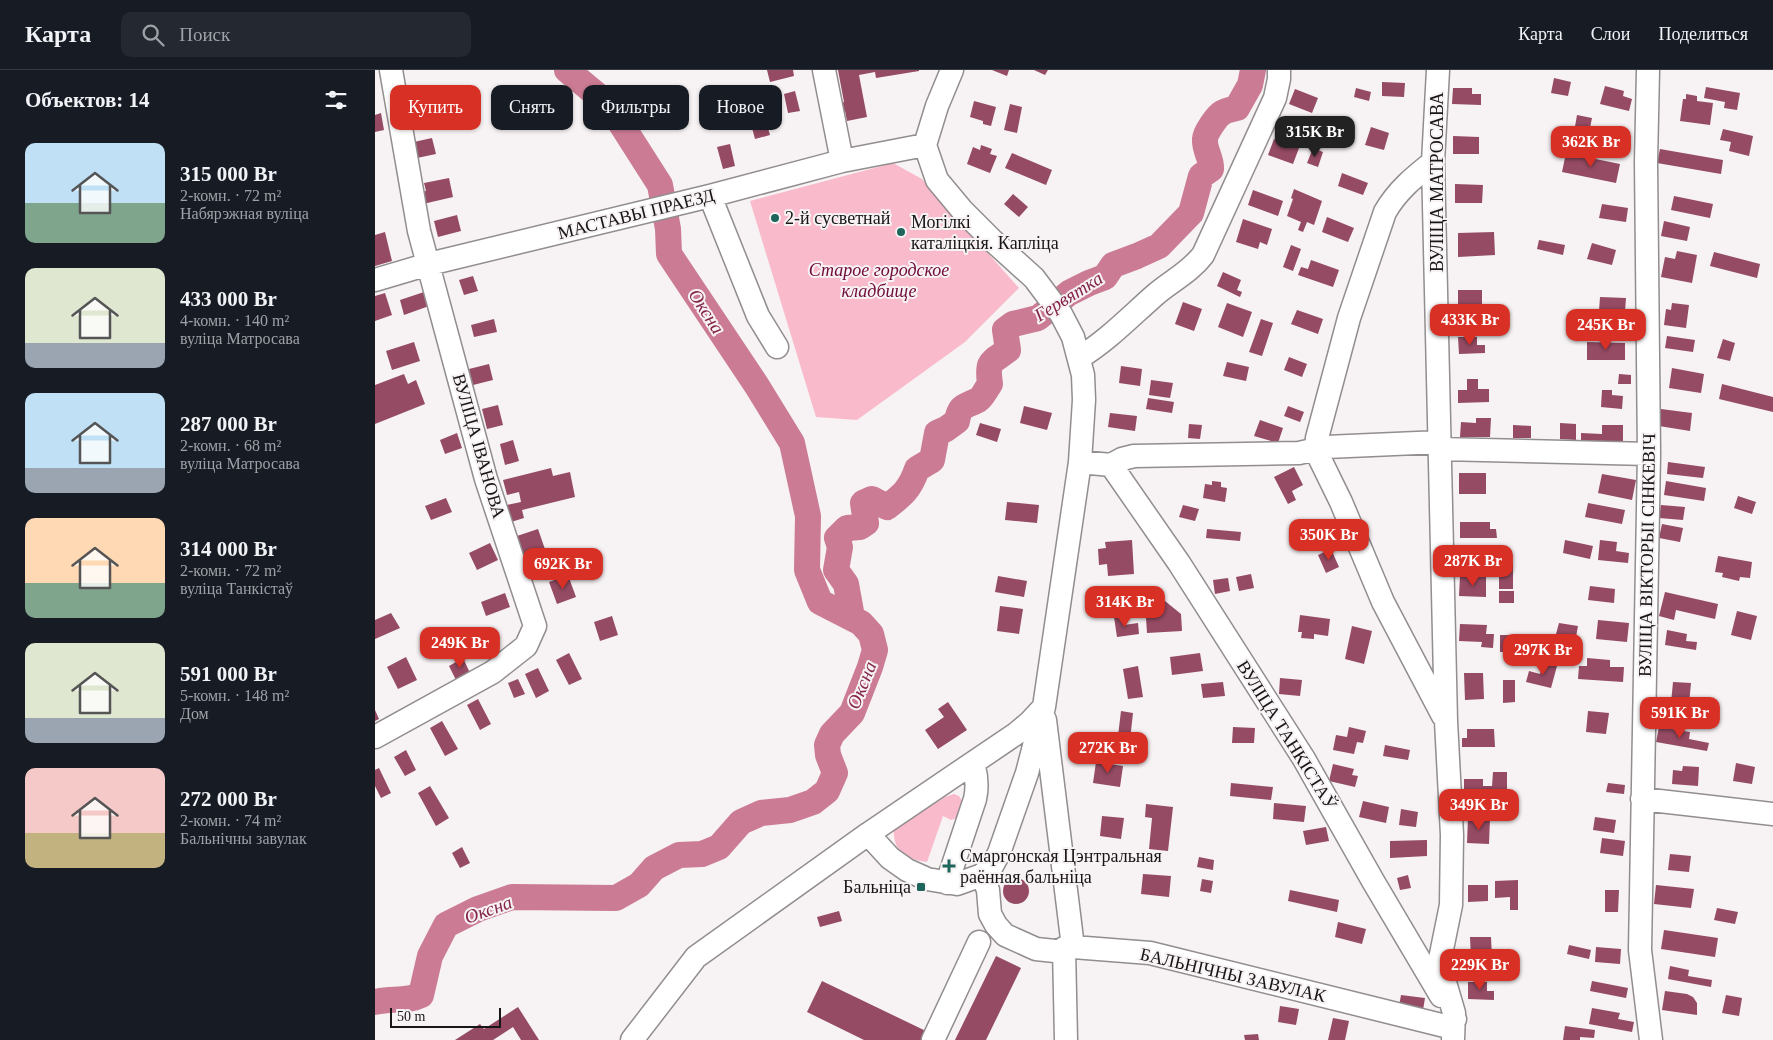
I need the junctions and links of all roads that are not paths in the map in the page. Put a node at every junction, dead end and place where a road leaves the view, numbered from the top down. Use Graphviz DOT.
graph roads {
  1 [pos="391,70"];
  2 [pos="824,70"];
  3 [pos="953,70"];
  4 [pos="1279,70"];
  5 [pos="1438,70"];
  6 [pos="1648,70"];
  7 [pos="925,145"];
  8 [pos="842,161"];
  9 [pos="1433,162"];
  10 [pos="710,196"];
  11 [pos="429,264"];
  12 [pos="375,280"];
  13 [pos="777,347"];
  14 [pos="1079,358"];
  15 [pos="1440,446"];
  16 [pos="1316,449"];
  17 [pos="1649,454"];
  18 [pos="1080,462"];
  19 [pos="1111,465"];
  20 [pos="1043,707"];
  21 [pos="1446,721"];
  22 [pos="375,737"];
  23 [pos="973,763"];
  24 [pos="1642,799"];
  25 [pos="1773,814"];
  26 [pos="868,834"];
  27 [pos="982,875"];
  28 [pos="947,883"];
  29 [pos="979,942"];
  30 [pos="1069,948"];
  31 [pos="1454,1030"];
  32 [pos="632,1040"];
  33 [pos="933,1040"];
  34 [pos="1066,1040"];
  35 [pos="1466,1040"];
  36 [pos="1651,1040"];
  1 -- 11 [label="street, ВУЛІЦА ІВАНОВА"];
  2 -- 8 [label="street"];
  3 -- 7 [label="street"];
  4 -- 14 [label="street"];
  5 -- 9 [label="street, ВУЛІЦА МАТРОСАВА"];
  6 -- 17 [label="street, ВУЛІЦА ВІКТОРЫІ СІНКЕВІЧ"];
  7 -- 8 [label="street, МАСТАВЫ ПРАЕЗД"];
  7 -- 14 [label="street"];
  8 -- 10 [label="street, МАСТАВЫ ПРАЕЗД"];
  9 -- 15 [label="street, ВУЛІЦА МАТРОСАВА"];
  9 -- 16 [label="street"];
  10 -- 11 [label="street, МАСТАВЫ ПРАЕЗД"];
  10 -- 13 [label="street"];
  11 -- 12 [label="street, МАСТАВЫ ПРАЕЗД"];
  11 -- 22 [label="street, ВУЛІЦА ІВАНОВА"];
  14 -- 18 [label="street"];
  15 -- 16 [label="street"];
  15 -- 17 [label="street"];
  15 -- 21 [label="street, ВУЛІЦА МАТРОСАВА"];
  16 -- 19 [label="street"];
  16 -- 21 [label="street"];
  17 -- 24 [label="street, ВУЛІЦА ВІКТОРЫІ СІНКЕВІЧ"];
  18 -- 19 [label="street"];
  18 -- 20 [label="street"];
  19 -- 31 [label="street, ВУЛІЦА ТАНКІСТАЎ"];
  20 -- 23 [label="street"];
  20 -- 27 [label="street"];
  20 -- 30 [label="street"];
  21 -- 31 [label="street, ВУЛІЦА МАТРОСАВА"];
  23 -- 26 [label="street"];
  23 -- 28 [label="street"];
  24 -- 25 [label="street"];
  24 -- 36 [label="street, ВУЛІЦА ВІКТОРЫІ СІНКЕВІЧ"];
  26 -- 28 [label="street"];
  26 -- 32 [label="street"];
  27 -- 28 [label="street"];
  27 -- 30 [label="street, БАЛЬНІЧНЫ ЗАВУЛАК"];
  29 -- 33 [label="street"];
  30 -- 31 [label="street, БАЛЬНІЧНЫ ЗАВУЛАК"];
  30 -- 34 [label="street"];
  31 -- 35 [label="street, ВУЛІЦА ТАНКІСТАЎ"];
}
